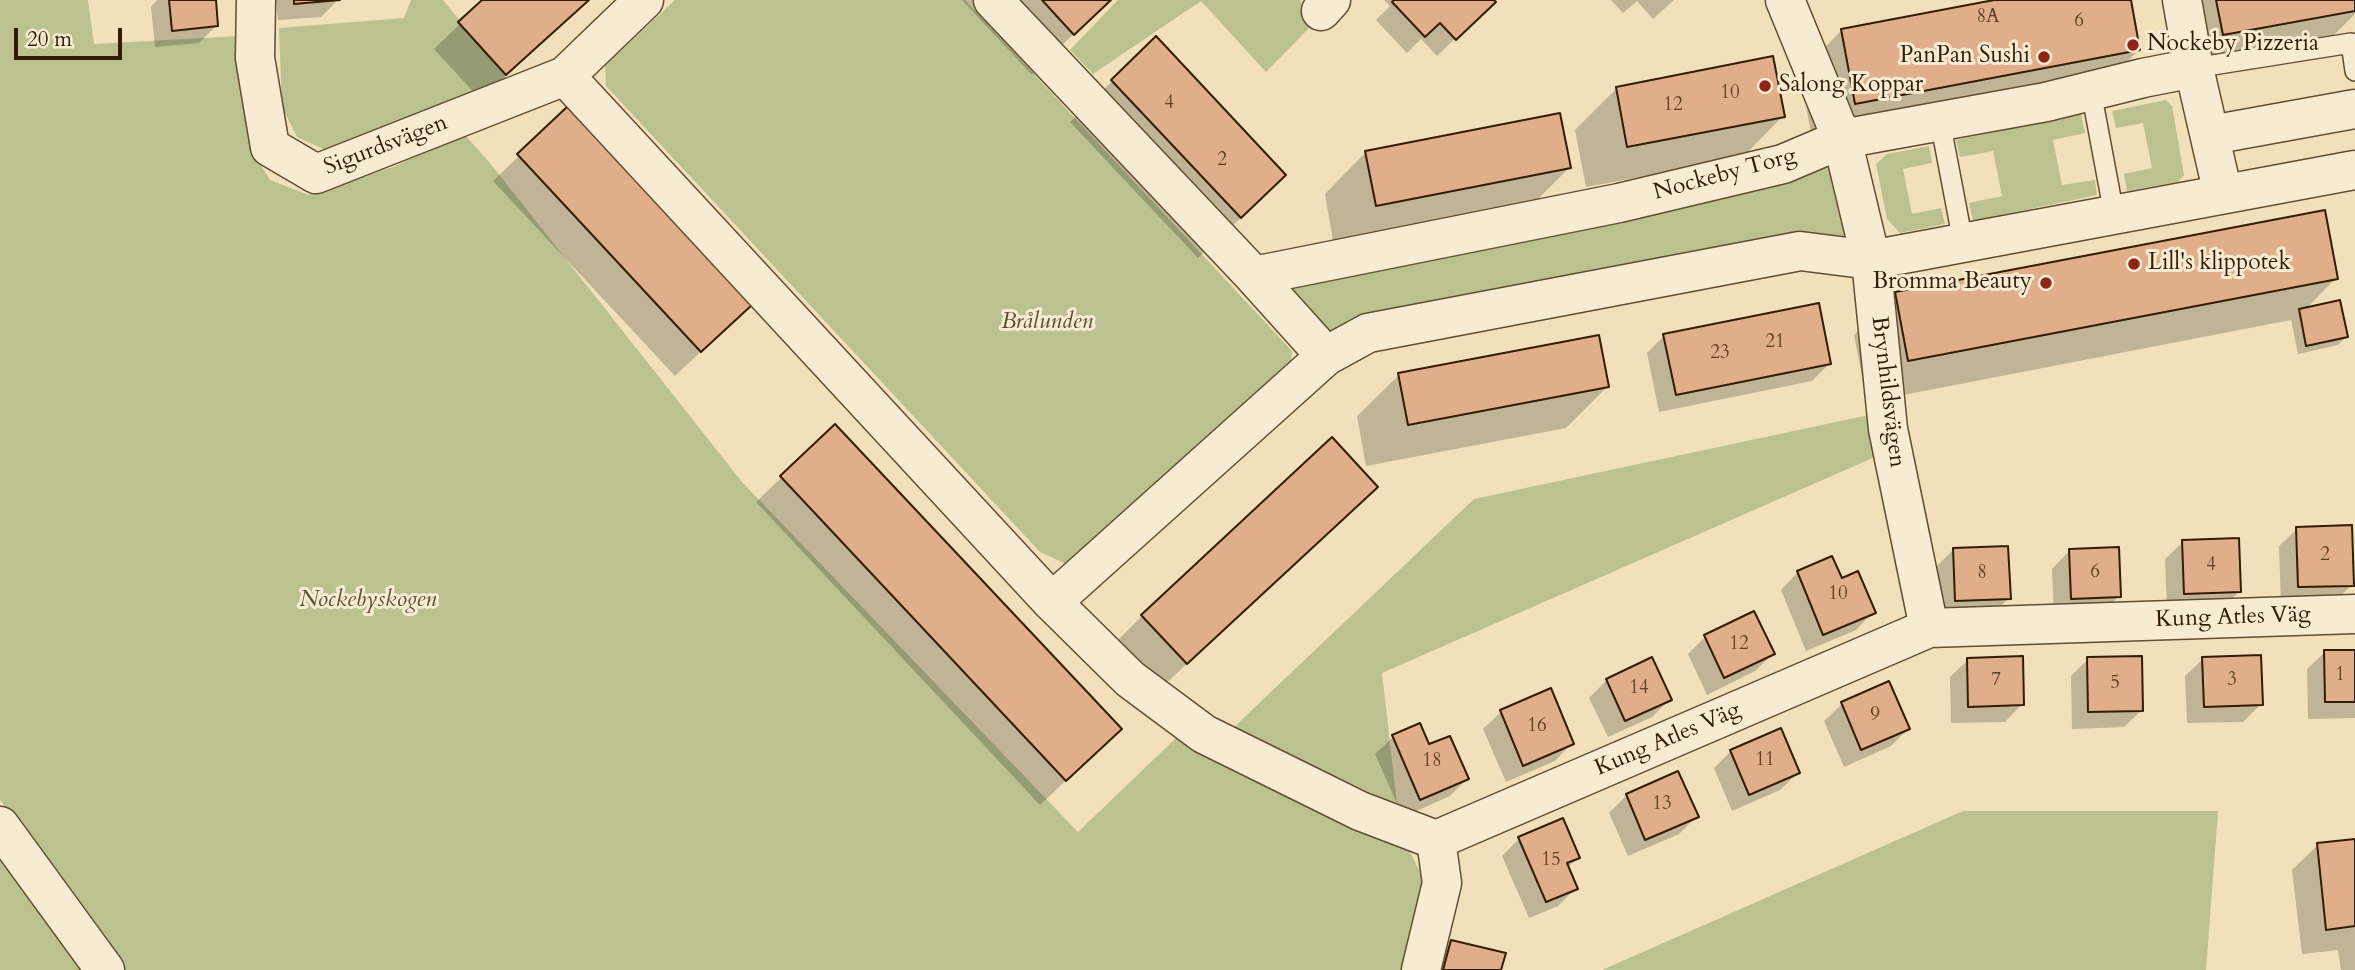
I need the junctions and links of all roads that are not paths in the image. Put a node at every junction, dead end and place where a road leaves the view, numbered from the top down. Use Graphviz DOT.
graph roads {
  1 [pos="256,0"];
  2 [pos="644,0"];
  3 [pos="993,0"];
  4 [pos="1785,0"];
  5 [pos="2182,0"];
  6 [pos="2194,68"];
  7 [pos="2355,71"];
  8 [pos="565,76"];
  9 [pos="2091,91"];
  10 [pos="2355,109"];
  11 [pos="1940,121"];
  12 [pos="2211,135"];
  13 [pos="1842,139"];
  14 [pos="2355,170"];
  15 [pos="2223,194"];
  16 [pos="2114,214"];
  17 [pos="1963,243"];
  18 [pos="1871,260"];
  19 [pos="1254,276"];
  20 [pos="1326,356"];
  21 [pos="1052,602"];
  22 [pos="2355,614"];
  23 [pos="1929,628"];
  24 [pos="0,826"];
  25 [pos="1436,840"];
  26 [pos="105,970"];
  27 [pos="1421,970"];
  1 -- 8 [label="street, Sigurdsvägen"];
  2 -- 8 [label="street"];
  3 -- 19 [label="street"];
  4 -- 13 [label="street, Brynhildsvägen"];
  5 -- 6 [label="street"];
  6 -- 7 [label="lane, Nockeby Torg"];
  6 -- 9 [label="street, Nockeby Torg"];
  6 -- 12 [label="street"];
  8 -- 21 [label="street"];
  9 -- 11 [label="street, Nockeby Torg"];
  9 -- 16 [label="lane"];
  10 -- 12 [label="street"];
  11 -- 13 [label="street, Nockeby Torg"];
  11 -- 17 [label="lane"];
  12 -- 15 [label="street"];
  13 -- 18 [label="street, Brynhildsvägen"];
  13 -- 19 [label="street, Nockeby Torg"];
  14 -- 15 [label="street"];
  15 -- 16 [label="street"];
  16 -- 17 [label="street"];
  17 -- 18 [label="street"];
  18 -- 20 [label="street"];
  18 -- 23 [label="street, Brynhildsvägen"];
  19 -- 20 [label="street"];
  20 -- 21 [label="street"];
  21 -- 25 [label="street"];
  22 -- 23 [label="street, Kung Atles Väg"];
  23 -- 25 [label="street, Kung Atles Väg"];
  24 -- 26 [label="street"];
  25 -- 27 [label="street"];
}
